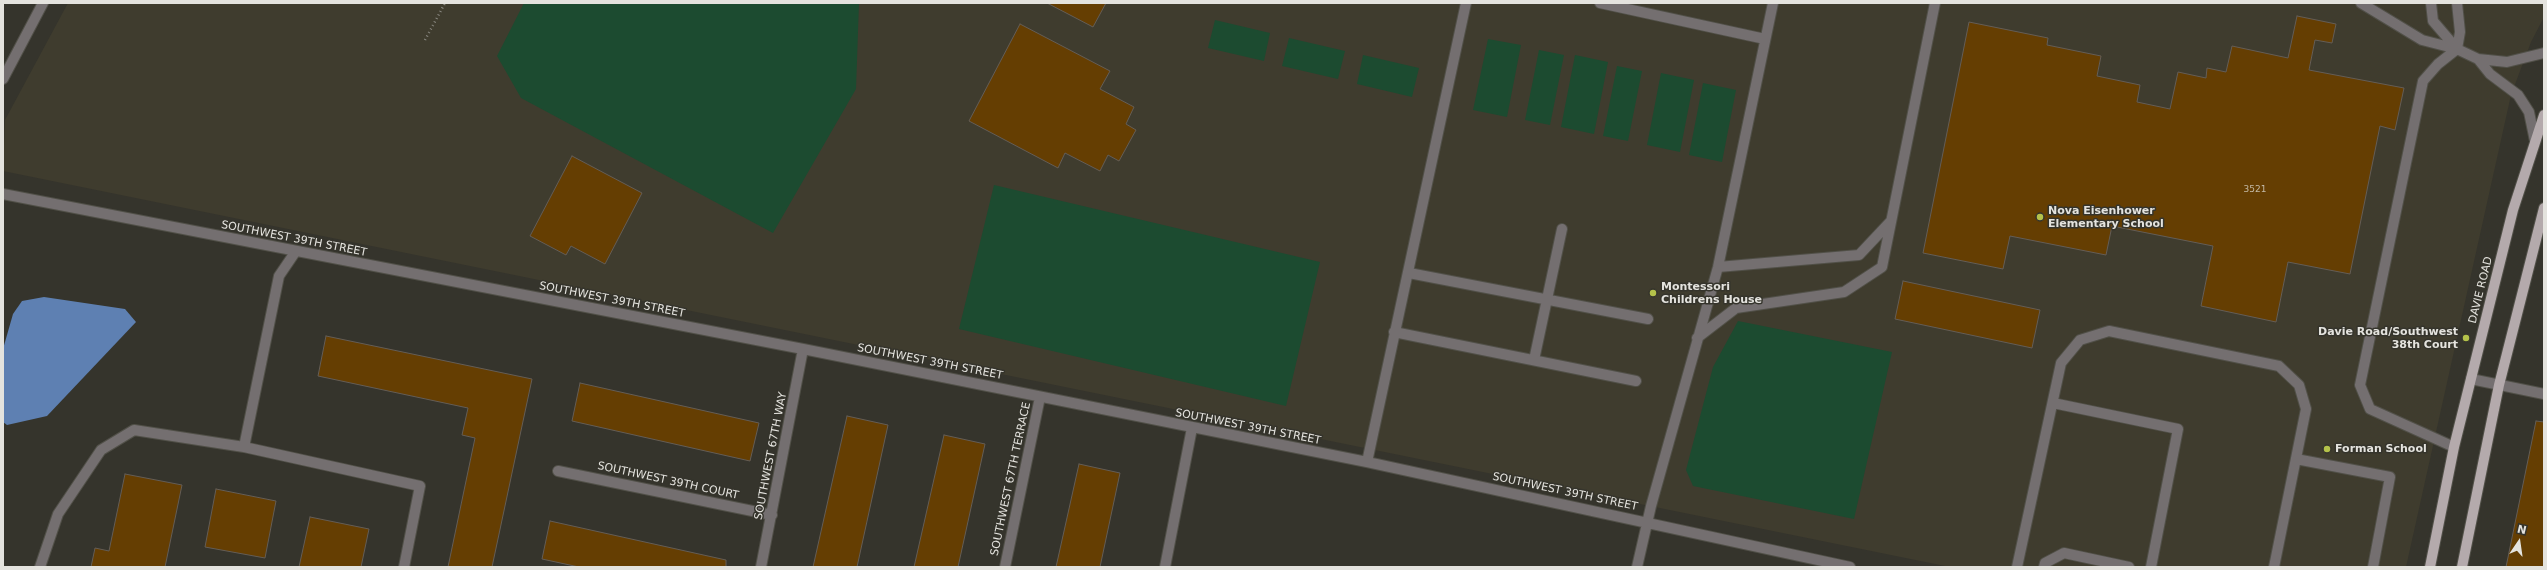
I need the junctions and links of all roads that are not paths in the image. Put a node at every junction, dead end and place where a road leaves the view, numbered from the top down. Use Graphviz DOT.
graph roads {
  1 [pos="43,3"];
  2 [pos="1466,3"];
  3 [pos="1600,3"];
  4 [pos="1773,3"];
  5 [pos="1935,3"];
  6 [pos="2360,3"];
  7 [pos="2431,3"];
  8 [pos="2457,3"];
  9 [pos="1765,39"];
  10 [pos="2457,49"];
  11 [pos="2544,53"];
  12 [pos="2478,59"];
  13 [pos="3,79"];
  14 [pos="2544,115"];
  15 [pos="2535,141"];
  16 [pos="3,194"];
  17 [pos="2544,208"];
  18 [pos="1891,221"];
  19 [pos="1562,229"];
  20 [pos="296,251"];
  21 [pos="1718,267"];
  22 [pos="1409,273"];
  23 [pos="1548,300"];
  24 [pos="1648,319"];
  25 [pos="1394,332"];
  26 [pos="1697,338"];
  27 [pos="803,349"];
  28 [pos="1534,360"];
  29 [pos="2471,379"];
  30 [pos="1636,381"];
  31 [pos="2499,385"];
  32 [pos="2544,394"];
  33 [pos="1040,396"];
  34 [pos="2053,403"];
  35 [pos="1192,428"];
  36 [pos="244,447"];
  37 [pos="2454,447"];
  38 [pos="2296,459"];
  39 [pos="1366,462"];
  40 [pos="558,471"];
  41 [pos="772,515"];
  42 [pos="1648,522"];
  43 [pos="40,567"];
  44 [pos="404,567"];
  45 [pos="761,567"];
  46 [pos="1005,567"];
  47 [pos="1165,567"];
  48 [pos="1637,567"];
  49 [pos="1850,567"];
  50 [pos="2017,567"];
  51 [pos="2044,567"];
  52 [pos="2129,567"];
  53 [pos="2151,567"];
  54 [pos="2274,567"];
  55 [pos="2373,567"];
  56 [pos="2430,567"];
  57 [pos="2462,567"];
  1 -- 13 [label="street"];
  2 -- 22 [label="street"];
  3 -- 9 [label="street"];
  4 -- 9 [label="street"];
  5 -- 18 [label="street"];
  6 -- 10 [label="street"];
  7 -- 10 [label="street"];
  8 -- 10 [label="street"];
  9 -- 21 [label="street"];
  10 -- 12 [label="street"];
  10 -- 37 [label="street"];
  11 -- 12 [label="street"];
  12 -- 15 [label="street"];
  14 -- 15 [label="main road, DAVIE ROAD"];
  15 -- 29 [label="main road, DAVIE ROAD"];
  16 -- 20 [label="street, SOUTHWEST 39TH STREET"];
  17 -- 31 [label="main road"];
  18 -- 21 [label="street"];
  18 -- 26 [label="street"];
  19 -- 23 [label="street"];
  20 -- 27 [label="street, SOUTHWEST 39TH STREET"];
  20 -- 36 [label="street"];
  21 -- 26 [label="street"];
  22 -- 23 [label="street"];
  22 -- 25 [label="street"];
  23 -- 24 [label="street"];
  23 -- 28 [label="street"];
  25 -- 28 [label="street"];
  25 -- 39 [label="street"];
  26 -- 42 [label="street"];
  27 -- 33 [label="street, SOUTHWEST 39TH STREET"];
  27 -- 41 [label="street, SOUTHWEST 67TH WAY"];
  28 -- 30 [label="street"];
  29 -- 31 [label="street"];
  29 -- 37 [label="main road, DAVIE ROAD"];
  31 -- 32 [label="street"];
  31 -- 57 [label="main road"];
  33 -- 35 [label="street, SOUTHWEST 39TH STREET"];
  33 -- 46 [label="street, SOUTHWEST 67TH TERRACE"];
  34 -- 38 [label="street"];
  34 -- 50 [label="street"];
  34 -- 53 [label="street"];
  35 -- 39 [label="street, SOUTHWEST 39TH STREET"];
  35 -- 47 [label="street"];
  36 -- 43 [label="street"];
  36 -- 44 [label="street"];
  37 -- 56 [label="main road, DAVIE ROAD"];
  38 -- 54 [label="street"];
  38 -- 55 [label="street"];
  39 -- 42 [label="street, SOUTHWEST 39TH STREET"];
  40 -- 41 [label="street, SOUTHWEST 39TH COURT"];
  41 -- 45 [label="street, SOUTHWEST 67TH WAY"];
  42 -- 48 [label="street"];
  42 -- 49 [label="street, SOUTHWEST 39TH STREET"];
  51 -- 52 [label="street"];
}
